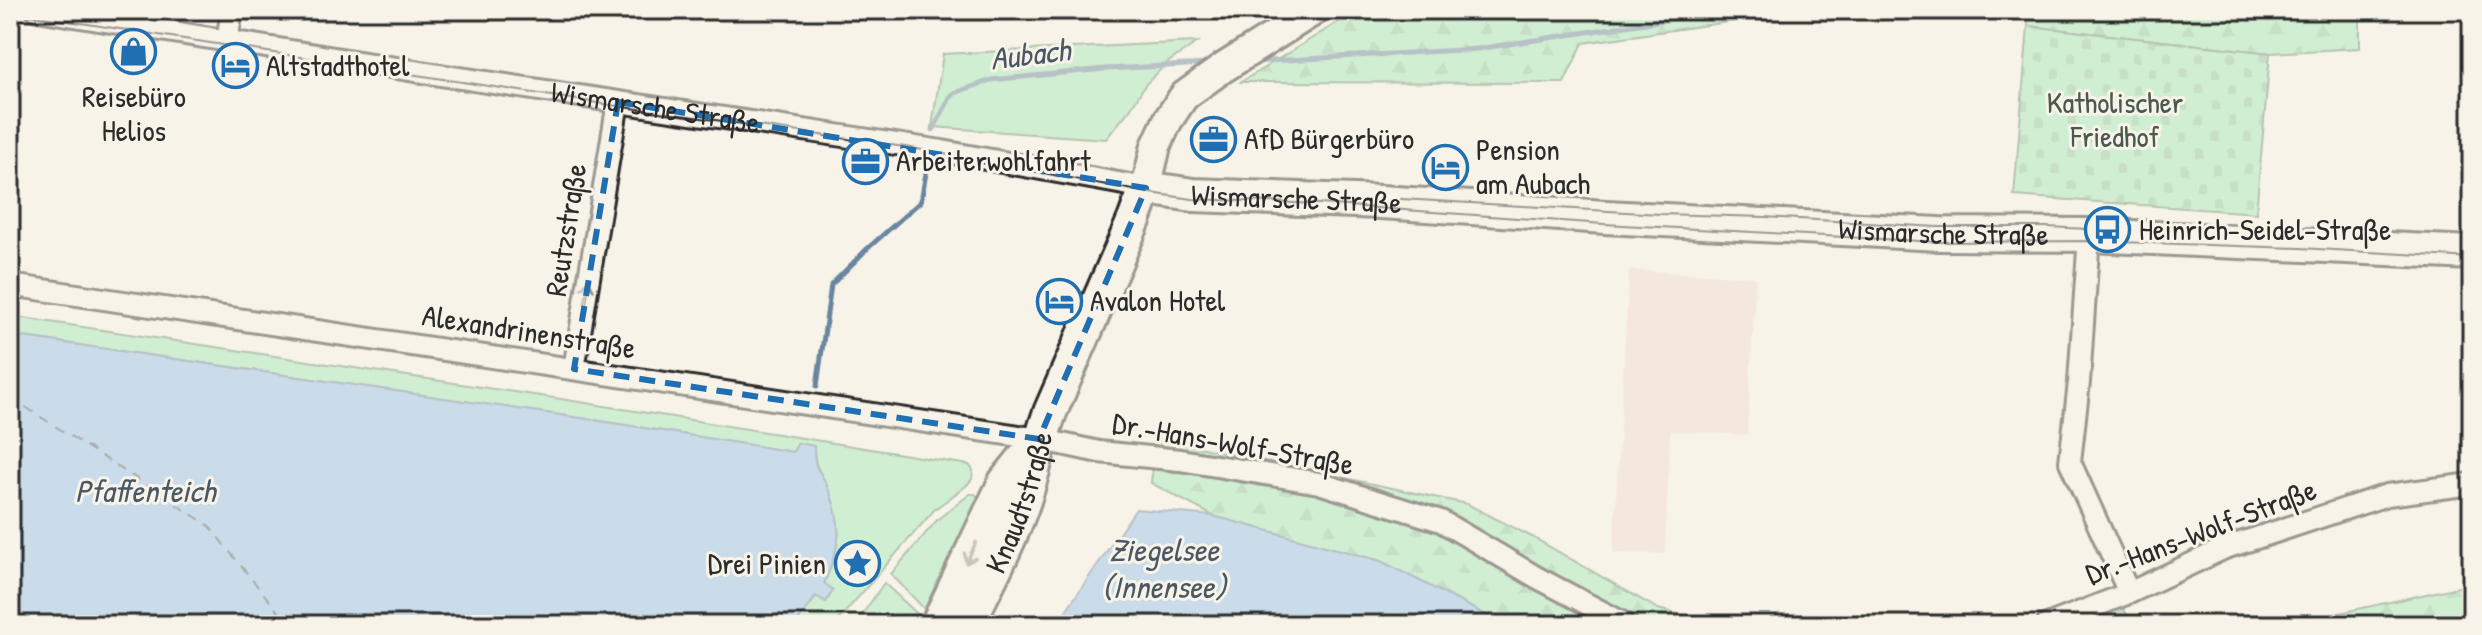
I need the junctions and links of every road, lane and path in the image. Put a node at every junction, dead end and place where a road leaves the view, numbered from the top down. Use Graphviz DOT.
graph roads {
  1 [pos="37,10"];
  2 [pos="232,10"];
  3 [pos="1315,10"];
  4 [pos="227,41"];
  5 [pos="618,102"];
  6 [pos="1146,188"];
  7 [pos="2089,235"];
  8 [pos="2472,253"];
  9 [pos="10,285"];
  10 [pos="574,369"];
  11 [pos="1039,439"];
  12 [pos="2472,484"];
  13 [pos="2129,593"];
  14 [pos="937,625"];
  15 [pos="967,625"];
  16 [pos="1627,625"];
  17 [pos="2047,625"];
  1 -- 4 [label="street, Wismarsche Straße"];
  2 -- 4 [label="street"];
  3 -- 6 [label="street"];
  4 -- 5 [label="street, Wismarsche Straße"];
  5 -- 6 [label="street, Wismarsche Straße"];
  10 -- 5 [label="street, Reutzstraße, one-way"];
  6 -- 7 [label="main road, Wismarsche Straße"];
  6 -- 11 [label="main road"];
  7 -- 8 [label="main road, Wismarsche Straße"];
  7 -- 13 [label="street"];
  9 -- 10 [label="street, Alexandrinenstraße"];
  10 -- 11 [label="street, Alexandrinenstraße"];
  11 -- 14 [label="main road, Knaudtstraße, one-way"];
  11 -- 15 [label="main road, Knaudtstraße"];
  11 -- 16 [label="street, Dr.-Hans-Wolf-Straße"];
  12 -- 13 [label="street, Dr.-Hans-Wolf-Straße"];
  13 -- 17 [label="street, Dr.-Hans-Wolf-Straße"];
}
